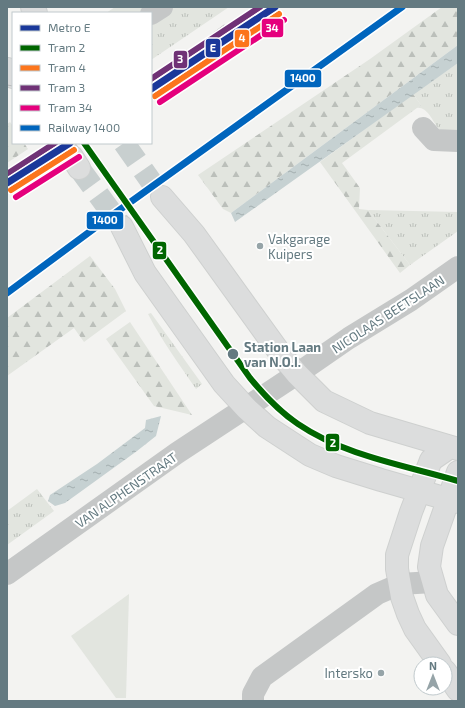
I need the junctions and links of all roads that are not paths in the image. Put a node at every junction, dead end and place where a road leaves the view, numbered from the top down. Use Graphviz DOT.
graph roads {
  1 [pos="162,7"];
  2 [pos="152,13"];
  3 [pos="423,128"];
  4 [pos="458,141"];
  5 [pos="162,197"];
  6 [pos="122,227"];
  7 [pos="458,267"];
  8 [pos="298,374"];
  9 [pos="246,408"];
  10 [pos="455,454"];
  11 [pos="458,472"];
  12 [pos="419,491"];
  13 [pos="454,500"];
  14 [pos="7,574"];
  15 [pos="433,582"];
  16 [pos="400,584"];
  17 [pos="458,624"];
  18 [pos="434,656"];
  19 [pos="253,701"];
  1 -- 2 [label="street"];
  3 -- 4 [label="street"];
  5 -- 8 [label="main road"];
  6 -- 9 [label="main road"];
  7 -- 8 [label="street, NICOLAAS BEETSLAAN"];
  8 -- 9 [label="street, NICOLAAS BEETSLAAN"];
  8 -- 10 [label="main road"];
  9 -- 12 [label="main road"];
  9 -- 14 [label="street, VAN ALPHENSTRAAT"];
  10 -- 12 [label="main road"];
  11 -- 13 [label="main road"];
  12 -- 13 [label="main road"];
  12 -- 16 [label="main road"];
  13 -- 15 [label="main road"];
  15 -- 16 [label="street"];
  15 -- 17 [label="main road"];
  16 -- 18 [label="main road"];
  16 -- 19 [label="street"];
}
